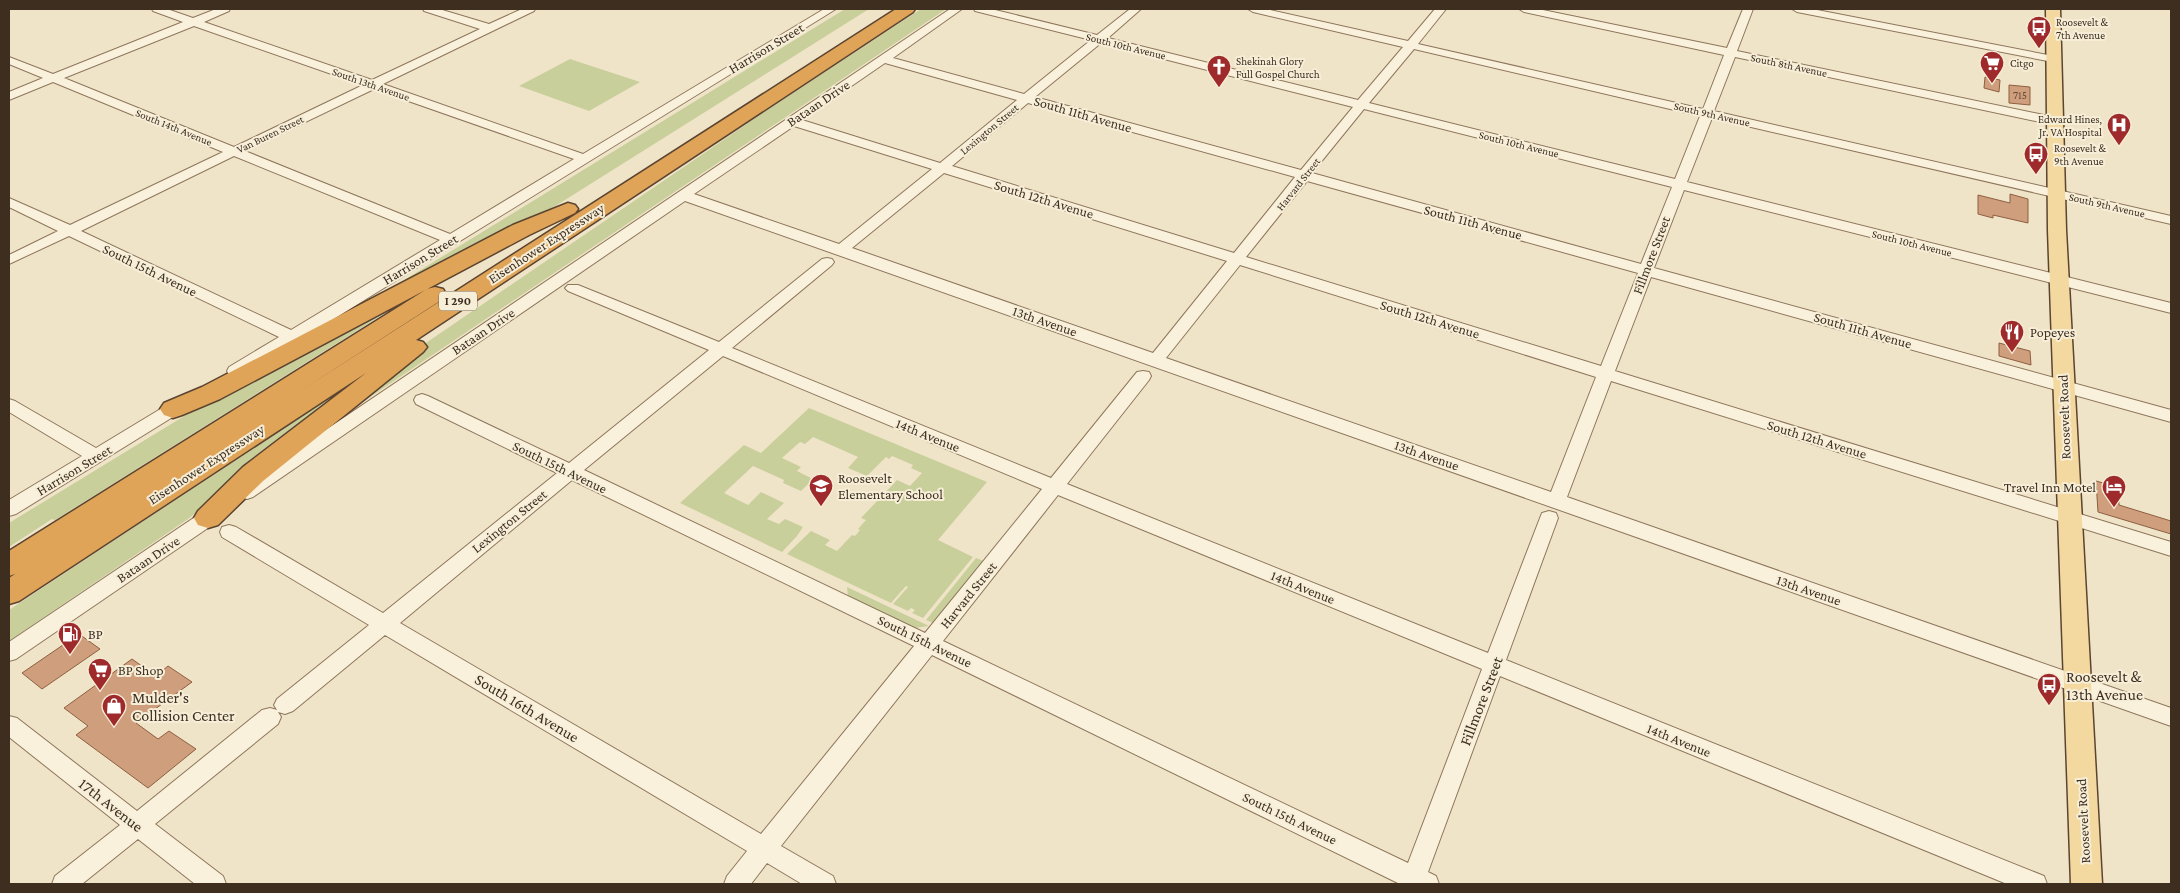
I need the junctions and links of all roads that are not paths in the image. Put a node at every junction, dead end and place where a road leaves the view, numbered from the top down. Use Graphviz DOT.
graph roads {
  1 [pos="156,9"];
  2 [pos="225,9"];
  3 [pos="428,9"];
  4 [pos="530,9"];
  5 [pos="831,9"];
  6 [pos="883,9"];
  7 [pos="907,9"];
  8 [pos="957,9"];
  9 [pos="979,9"];
  10 [pos="1136,9"];
  11 [pos="1253,9"];
  12 [pos="1441,9"];
  13 [pos="1524,9"];
  14 [pos="1748,9"];
  15 [pos="1797,9"];
  16 [pos="2053,9"];
  17 [pos="193,22"];
  18 [pos="490,28"];
  19 [pos="1099,39"];
  20 [pos="1411,45"];
  21 [pos="1730,52"];
  22 [pos="884,59"];
  23 [pos="2053,59"];
  24 [pos="9,60"];
  25 [pos="52,78"];
  26 [pos="373,84"];
  27 [pos="9,96"];
  28 [pos="1027,98"];
  29 [pos="1361,105"];
  30 [pos="1706,113"];
  31 [pos="2054,120"];
  32 [pos="792,121"];
  33 [pos="234,151"];
  34 [pos="584,159"];
  35 [pos="943,168"];
  36 [pos="1304,176"];
  37 [pos="1679,184"];
  38 [pos="2055,193"];
  39 [pos="682,195"];
  40 [pos="9,202"];
  41 [pos="568,209"];
  42 [pos="2171,220"];
  43 [pos="69,231"];
  44 [pos="451,240"];
  45 [pos="842,249"];
  46 [pos="1238,259"];
  47 [pos="9,260"];
  48 [pos="827,262"];
  49 [pos="1646,270"];
  50 [pos="498,274"];
  51 [pos="2059,280"];
  52 [pos="573,288"];
  53 [pos="2171,308"];
  54 [pos="292,337"];
  55 [pos="719,349"];
  56 [pos="1149,368"];
  57 [pos="1604,373"];
  58 [pos="2063,386"];
  59 [pos="422,400"];
  60 [pos="9,405"];
  61 [pos="173,409"];
  62 [pos="2171,416"];
  63 [pos="96,456"];
  64 [pos="569,472"];
  65 [pos="1054,486"];
  66 [pos="1552,509"];
  67 [pos="9,510"];
  68 [pos="208,518"];
  69 [pos="2069,518"];
  70 [pos="229,532"];
  71 [pos="2171,549"];
  72 [pos="9,566"];
  73 [pos="9,593"];
  74 [pos="383,624"];
  75 [pos="929,643"];
  76 [pos="9,653"];
  77 [pos="1494,664"];
  78 [pos="2077,684"];
  79 [pos="2171,717"];
  80 [pos="9,725"];
  81 [pos="137,825"];
  82 [pos="764,849"];
  83 [pos="1418,882"];
  84 [pos="64,884"];
  85 [pos="214,884"];
  86 [pos="736,884"];
  87 [pos="824,884"];
  88 [pos="2035,884"];
  89 [pos="2086,884"];
  1 -- 17 [label="street, South 13th Avenue"];
  2 -- 17 [label="street"];
  3 -- 18 [label="street"];
  4 -- 18 [label="street, Van Buren Street"];
  5 -- 34 [label="street, Harrison Street"];
  6 -- 41 [label="highway, Eisenhower Expressway / I 290"];
  7 -- 50 [label="highway, Eisenhower Expressway / I 290"];
  8 -- 22 [label="street, Bataan Drive"];
  9 -- 19 [label="street, South 10th Avenue"];
  10 -- 19 [label="street, Lexington Street"];
  11 -- 20 [label="street, South 9th Avenue"];
  12 -- 20 [label="street, Harvard Street"];
  13 -- 21 [label="street, South 8th Avenue"];
  14 -- 21 [label="street, Fillmore Street"];
  15 -- 23 [label="street"];
  16 -- 23 [label="main road, Roosevelt Road"];
  17 -- 25 [label="street"];
  17 -- 26 [label="street, South 13th Avenue"];
  18 -- 26 [label="street, Van Buren Street"];
  19 -- 28 [label="street, Lexington Street"];
  19 -- 29 [label="street, South 10th Avenue"];
  20 -- 29 [label="street, Harvard Street"];
  20 -- 30 [label="street, South 9th Avenue"];
  21 -- 30 [label="street, Fillmore Street"];
  21 -- 31 [label="street, South 8th Avenue"];
  22 -- 28 [label="street, South 11th Avenue"];
  22 -- 32 [label="street, Bataan Drive"];
  23 -- 31 [label="main road, Roosevelt Road"];
  24 -- 25 [label="street, South 14th Avenue"];
  25 -- 27 [label="street"];
  25 -- 33 [label="street, South 14th Avenue"];
  26 -- 33 [label="street, Van Buren Street"];
  26 -- 34 [label="street, South 13th Avenue"];
  28 -- 35 [label="street, Lexington Street"];
  28 -- 36 [label="street, South 11th Avenue"];
  29 -- 36 [label="street, Harvard Street"];
  29 -- 37 [label="street, South 10th Avenue"];
  30 -- 37 [label="street, Fillmore Street"];
  30 -- 38 [label="street, South 9th Avenue"];
  31 -- 38 [label="main road, Roosevelt Road"];
  32 -- 35 [label="street, South 12th Avenue"];
  32 -- 39 [label="street, Bataan Drive"];
  33 -- 43 [label="street, Van Buren Street"];
  33 -- 44 [label="street, South 14th Avenue"];
  34 -- 44 [label="street, Harrison Street"];
  35 -- 45 [label="street, Lexington Street"];
  35 -- 46 [label="street, South 12th Avenue"];
  36 -- 46 [label="street, Harvard Street"];
  36 -- 49 [label="street, South 11th Avenue"];
  37 -- 49 [label="street, Fillmore Street"];
  37 -- 51 [label="street, South 10th Avenue"];
  38 -- 42 [label="street, South 9th Avenue"];
  38 -- 51 [label="main road, Roosevelt Road"];
  39 -- 45 [label="street, 13th Avenue"];
  39 -- 68 [label="street, Bataan Drive"];
  40 -- 43 [label="street, South 15th Avenue"];
  41 -- 61 [label="highway"];
  41 -- 72 [label="highway, Eisenhower Expressway / I 290"];
  43 -- 47 [label="street, Van Buren Street"];
  43 -- 54 [label="street, South 15th Avenue"];
  44 -- 54 [label="street, Harrison Street"];
  45 -- 56 [label="street, 13th Avenue"];
  46 -- 56 [label="street, Harvard Street"];
  46 -- 57 [label="street, South 12th Avenue"];
  48 -- 55 [label="street, Lexington Street"];
  49 -- 57 [label="street, Fillmore Street"];
  49 -- 58 [label="street, South 11th Avenue"];
  50 -- 68 [label="highway"];
  50 -- 73 [label="highway, Eisenhower Expressway / I 290"];
  51 -- 53 [label="street, South 10th Avenue"];
  51 -- 58 [label="main road, Roosevelt Road"];
  52 -- 55 [label="street, 14th Avenue"];
  54 -- 61 [label="street, Harrison Street"];
  55 -- 64 [label="street, Lexington Street"];
  55 -- 65 [label="street, 14th Avenue"];
  56 -- 65 [label="street, Harvard Street"];
  56 -- 66 [label="street, 13th Avenue"];
  57 -- 66 [label="street, Fillmore Street"];
  57 -- 69 [label="street, South 12th Avenue"];
  58 -- 62 [label="street, South 11th Avenue"];
  58 -- 69 [label="main road, Roosevelt Road"];
  59 -- 64 [label="street, South 15th Avenue"];
  60 -- 63 [label="street"];
  61 -- 63 [label="street, Harrison Street"];
  63 -- 67 [label="street, Harrison Street"];
  64 -- 74 [label="street, Lexington Street"];
  64 -- 75 [label="street, South 15th Avenue"];
  65 -- 75 [label="street, Harvard Street"];
  65 -- 77 [label="street, 14th Avenue"];
  66 -- 77 [label="street, Fillmore Street"];
  66 -- 78 [label="street, 13th Avenue"];
  68 -- 76 [label="street, Bataan Drive"];
  69 -- 71 [label="street, South 12th Avenue"];
  69 -- 78 [label="main road, Roosevelt Road"];
  70 -- 74 [label="street, South 16th Avenue"];
  74 -- 81 [label="street, Lexington Street"];
  74 -- 82 [label="street, South 16th Avenue"];
  75 -- 82 [label="street, Harvard Street"];
  75 -- 83 [label="street, South 15th Avenue"];
  77 -- 83 [label="street, Fillmore Street"];
  77 -- 88 [label="street, 14th Avenue"];
  78 -- 79 [label="street, 13th Avenue"];
  78 -- 89 [label="main road, Roosevelt Road"];
  80 -- 81 [label="street, 17th Avenue"];
  81 -- 84 [label="street, Lexington Street"];
  81 -- 85 [label="street, 17th Avenue"];
  82 -- 86 [label="street, Harvard Street"];
  82 -- 87 [label="street, South 16th Avenue"];
}
